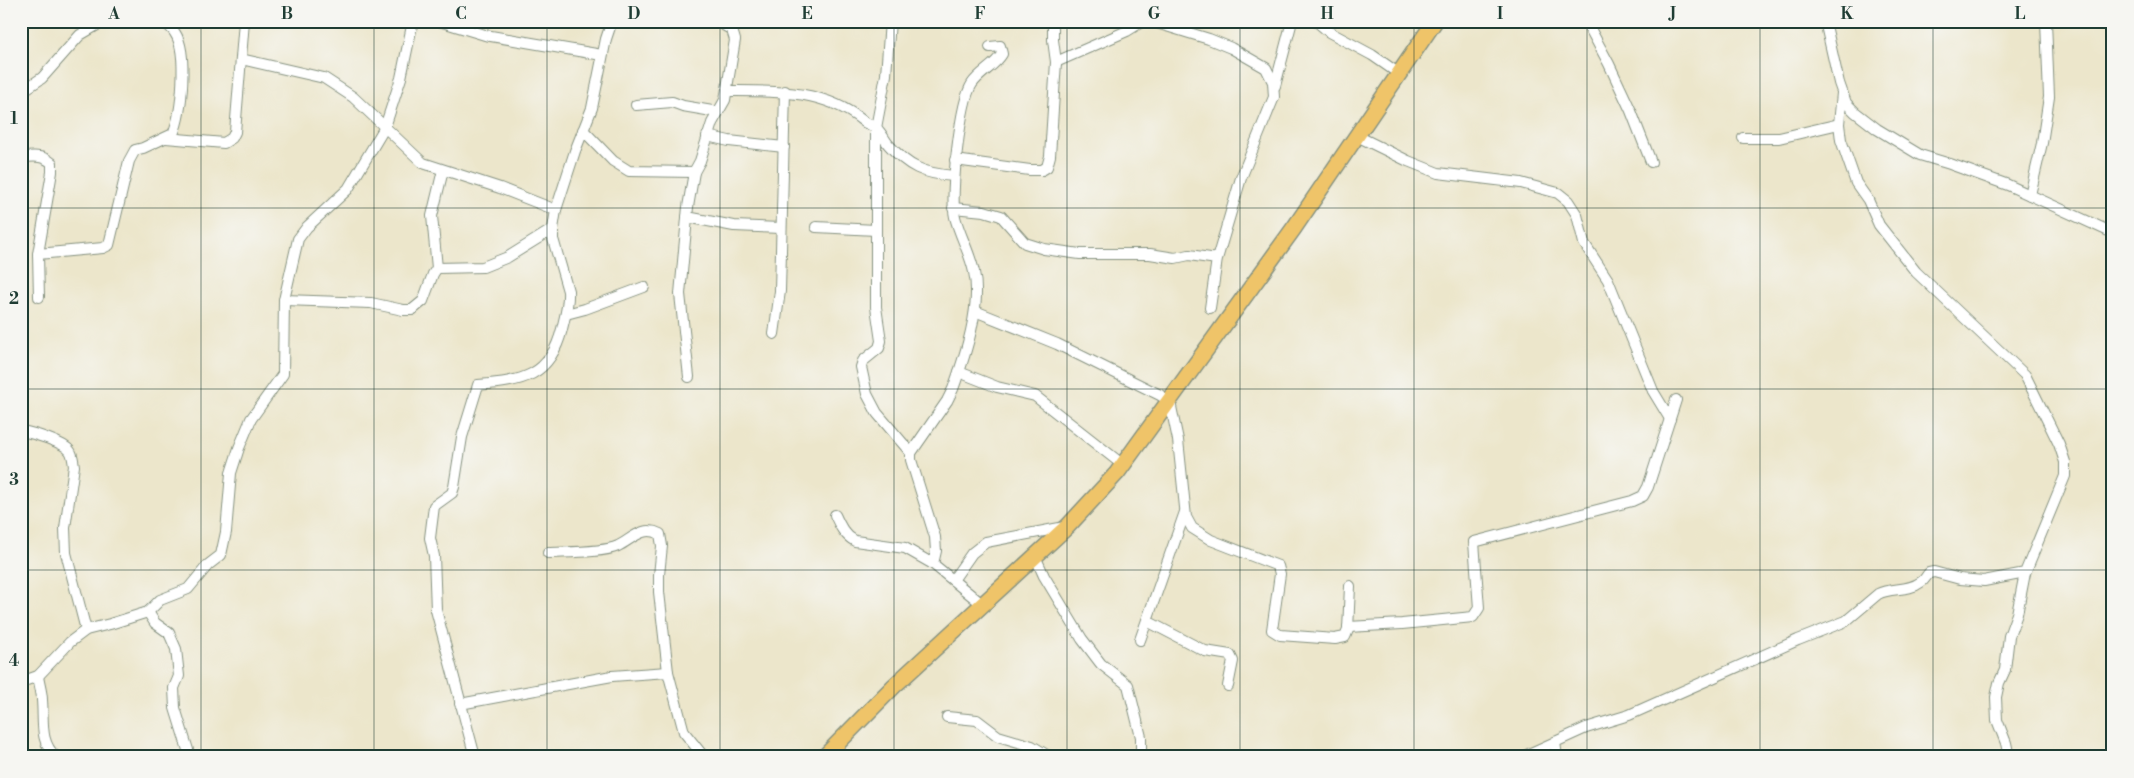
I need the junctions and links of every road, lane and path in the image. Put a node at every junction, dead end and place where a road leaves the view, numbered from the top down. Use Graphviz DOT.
graph roads {
  1 [pos="104,21"];
  2 [pos="163,21"];
  3 [pos="244,21"];
  4 [pos="412,21"];
  5 [pos="439,21"];
  6 [pos="612,21"];
  7 [pos="718,21"];
  8 [pos="890,21"];
  9 [pos="1053,21"];
  10 [pos="1144,21"];
  11 [pos="1150,21"];
  12 [pos="1184,21"];
  13 [pos="1292,21"];
  14 [pos="1316,21"];
  15 [pos="1435,21"];
  16 [pos="1586,21"];
  17 [pos="1825,21"];
  18 [pos="2046,21"];
  19 [pos="1185,33"];
  20 [pos="990,46"];
  21 [pos="602,55"];
  22 [pos="241,59"];
  23 [pos="1056,62"];
  24 [pos="1398,73"];
  25 [pos="1274,90"];
  26 [pos="727,91"];
  27 [pos="785,91"];
  28 [pos="21,92"];
  29 [pos="1842,93"];
  30 [pos="636,105"];
  31 [pos="718,112"];
  32 [pos="1839,124"];
  33 [pos="385,127"];
  34 [pos="876,128"];
  35 [pos="583,130"];
  36 [pos="707,136"];
  37 [pos="1357,136"];
  38 [pos="166,138"];
  39 [pos="1743,138"];
  40 [pos="784,147"];
  41 [pos="21,158"];
  42 [pos="955,160"];
  43 [pos="1651,162"];
  44 [pos="443,170"];
  45 [pos="694,172"];
  46 [pos="954,176"];
  47 [pos="2030,195"];
  48 [pos="953,208"];
  49 [pos="556,210"];
  50 [pos="687,217"];
  51 [pos="816,227"];
  52 [pos="781,228"];
  53 [pos="552,229"];
  54 [pos="876,230"];
  55 [pos="2113,233"];
  56 [pos="38,254"];
  57 [pos="1217,259"];
  58 [pos="437,268"];
  59 [pos="644,287"];
  60 [pos="39,297"];
  61 [pos="284,300"];
  62 [pos="1210,308"];
  63 [pos="975,311"];
  64 [pos="566,314"];
  65 [pos="774,334"];
  66 [pos="959,372"];
  67 [pos="689,377"];
  68 [pos="1676,400"];
  69 [pos="1170,402"];
  70 [pos="1670,419"];
  71 [pos="21,431"];
  72 [pos="911,452"];
  73 [pos="1123,465"];
  74 [pos="1185,512"];
  75 [pos="835,515"];
  76 [pos="1068,526"];
  77 [pos="548,553"];
  78 [pos="1035,556"];
  79 [pos="933,564"];
  80 [pos="2025,573"];
  81 [pos="953,580"];
  82 [pos="1350,586"];
  83 [pos="982,604"];
  84 [pos="148,612"];
  85 [pos="1147,621"];
  86 [pos="1348,627"];
  87 [pos="86,630"];
  88 [pos="1140,640"];
  89 [pos="668,672"];
  90 [pos="38,676"];
  91 [pos="21,682"];
  92 [pos="1228,686"];
  93 [pos="460,704"];
  94 [pos="947,717"];
  95 [pos="1555,742"];
  96 [pos="1037,753"];
  97 [pos="56,757"];
  98 [pos="188,757"];
  99 [pos="475,757"];
  100 [pos="704,757"];
  101 [pos="824,757"];
  102 [pos="1050,757"];
  103 [pos="1141,757"];
  104 [pos="1522,757"];
  105 [pos="1557,757"];
  106 [pos="2009,757"];
  1 -- 28 [label="street"];
  2 -- 38 [label="street"];
  3 -- 22 [label="street"];
  4 -- 33 [label="street"];
  5 -- 21 [label="street"];
  6 -- 21 [label="street"];
  7 -- 26 [label="street"];
  8 -- 34 [label="street"];
  9 -- 23 [label="street"];
  10 -- 23 [label="street"];
  11 -- 19 [label="street"];
  12 -- 19 [label="street"];
  13 -- 25 [label="street"];
  14 -- 24 [label="street"];
  15 -- 24 [label="main road"];
  16 -- 43 [label="street"];
  17 -- 29 [label="street"];
  18 -- 47 [label="street"];
  19 -- 25 [label="street"];
  20 -- 42 [label="street"];
  21 -- 35 [label="street"];
  22 -- 33 [label="street"];
  22 -- 38 [label="street"];
  23 -- 42 [label="street"];
  24 -- 37 [label="main road"];
  25 -- 57 [label="street"];
  26 -- 27 [label="street"];
  26 -- 31 [label="street"];
  27 -- 34 [label="street"];
  27 -- 40 [label="street"];
  29 -- 32 [label="street"];
  29 -- 47 [label="street"];
  30 -- 31 [label="street"];
  31 -- 36 [label="street"];
  32 -- 39 [label="street"];
  32 -- 80 [label="street"];
  33 -- 44 [label="street"];
  33 -- 61 [label="street"];
  34 -- 46 [label="street"];
  34 -- 54 [label="street"];
  35 -- 45 [label="street"];
  35 -- 49 [label="street"];
  36 -- 40 [label="street"];
  36 -- 45 [label="street"];
  37 -- 69 [label="main road"];
  37 -- 70 [label="street"];
  38 -- 56 [label="street"];
  40 -- 52 [label="street"];
  41 -- 56 [label="street"];
  42 -- 46 [label="street"];
  44 -- 49 [label="street"];
  44 -- 58 [label="street"];
  45 -- 50 [label="street"];
  46 -- 48 [label="street"];
  47 -- 55 [label="street"];
  48 -- 57 [label="street"];
  48 -- 63 [label="street"];
  49 -- 53 [label="street"];
  50 -- 52 [label="street"];
  50 -- 67 [label="street"];
  51 -- 54 [label="street"];
  52 -- 65 [label="street"];
  53 -- 58 [label="street"];
  53 -- 64 [label="street"];
  54 -- 72 [label="street"];
  56 -- 60 [label="street"];
  57 -- 62 [label="street"];
  58 -- 61 [label="street"];
  59 -- 64 [label="street"];
  61 -- 84 [label="street"];
  63 -- 66 [label="street"];
  63 -- 69 [label="street"];
  64 -- 93 [label="street"];
  66 -- 72 [label="street"];
  66 -- 73 [label="street"];
  68 -- 70 [label="street"];
  69 -- 73 [label="main road"];
  69 -- 74 [label="street"];
  70 -- 86 [label="street"];
  71 -- 87 [label="street"];
  72 -- 79 [label="street"];
  73 -- 76 [label="main road"];
  74 -- 85 [label="street"];
  74 -- 86 [label="street"];
  75 -- 79 [label="street"];
  76 -- 78 [label="main road"];
  76 -- 81 [label="street"];
  77 -- 89 [label="street"];
  78 -- 83 [label="main road"];
  78 -- 103 [label="street"];
  79 -- 81 [label="street"];
  80 -- 95 [label="street"];
  80 -- 106 [label="street"];
  81 -- 83 [label="street"];
  82 -- 86 [label="street"];
  83 -- 101 [label="main road"];
  84 -- 87 [label="street"];
  84 -- 98 [label="street"];
  85 -- 88 [label="street"];
  85 -- 92 [label="street"];
  87 -- 90 [label="street"];
  89 -- 93 [label="street"];
  89 -- 100 [label="street"];
  90 -- 91 [label="street"];
  90 -- 97 [label="street"];
  93 -- 99 [label="street"];
  94 -- 96 [label="street"];
  95 -- 104 [label="street"];
  95 -- 105 [label="street"];
  96 -- 102 [label="street"];
}
